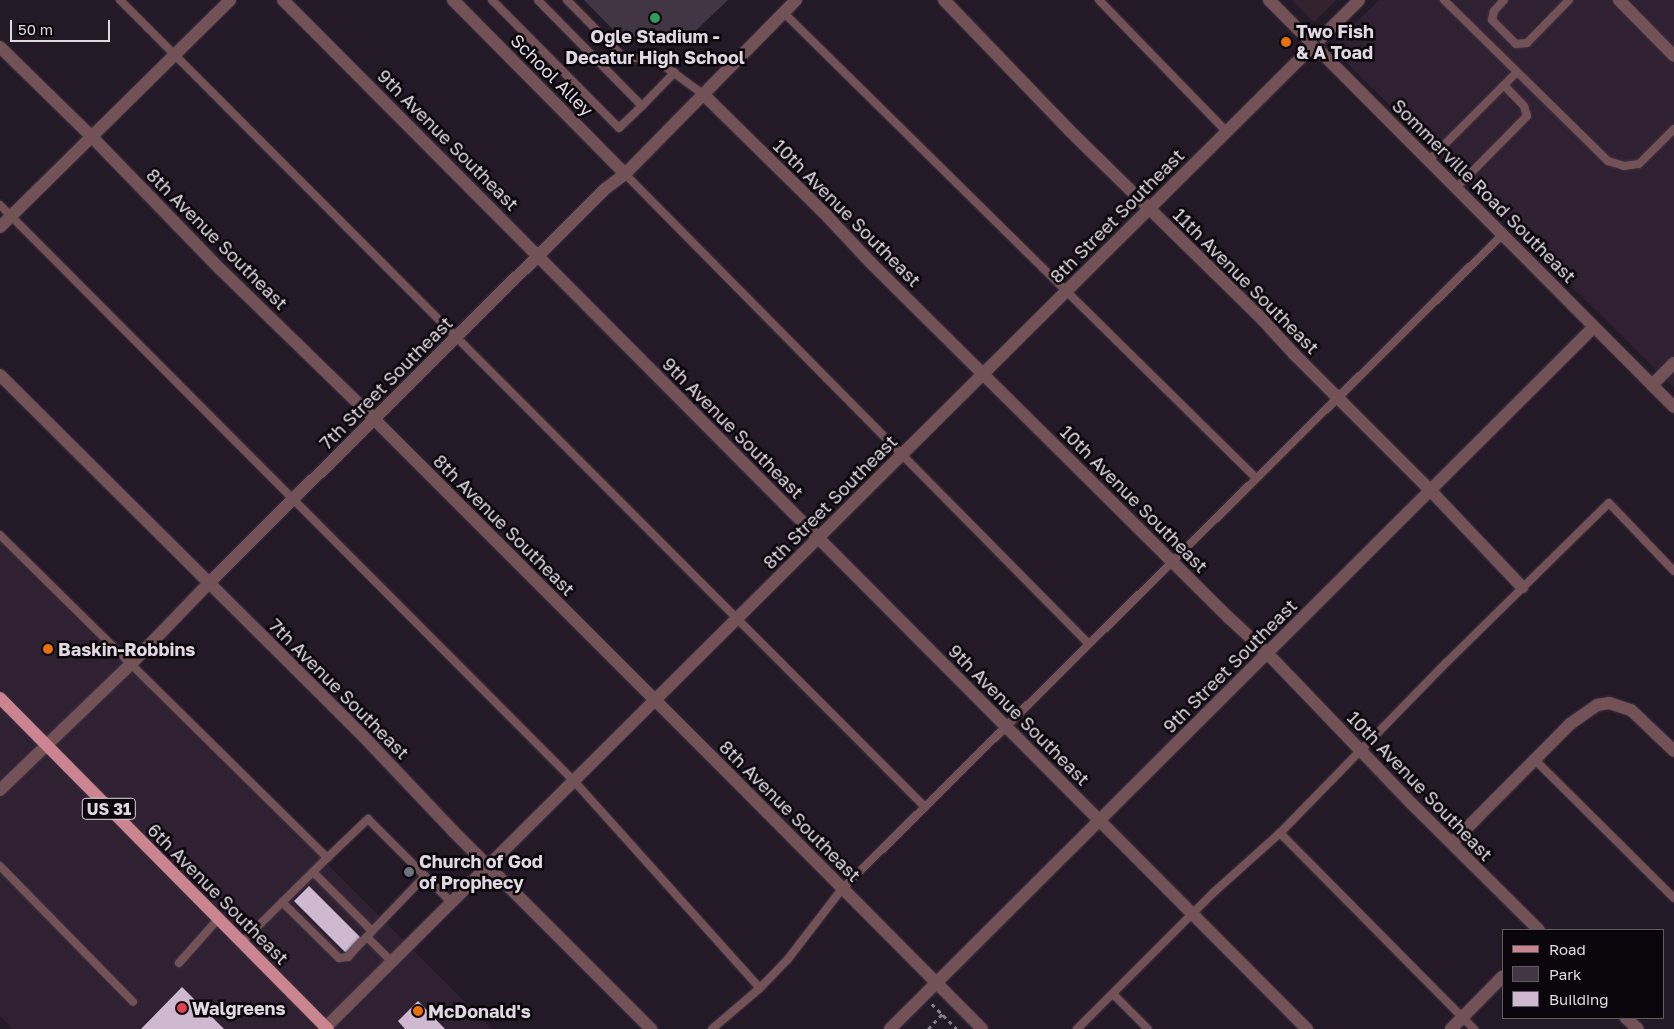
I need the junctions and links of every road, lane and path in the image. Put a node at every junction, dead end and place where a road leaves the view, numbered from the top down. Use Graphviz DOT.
graph roads {
  1 [pos="120,0"];
  2 [pos="230,0"];
  3 [pos="284,0"];
  4 [pos="454,0"];
  5 [pos="492,0"];
  6 [pos="538,0"];
  7 [pos="567,0"];
  8 [pos="796,0"];
  9 [pos="944,0"];
  10 [pos="1099,0"];
  11 [pos="1269,0"];
  12 [pos="1359,0"];
  13 [pos="1444,0"];
  14 [pos="1504,0"];
  15 [pos="1569,0"];
  16 [pos="1619,0"];
  17 [pos="784,13"];
  18 [pos="1314,45"];
  19 [pos="0,47"];
  20 [pos="175,54"];
  21 [pos="1674,56"];
  22 [pos="675,72"];
  23 [pos="1516,73"];
  24 [pos="1504,85"];
  25 [pos="703,94"];
  26 [pos="642,106"];
  27 [pos="1674,129"];
  28 [pos="1227,132"];
  29 [pos="92,137"];
  30 [pos="1429,160"];
  31 [pos="624,174"];
  32 [pos="1456,188"];
  33 [pos="0,205"];
  34 [pos="1149,210"];
  35 [pos="11,216"];
  36 [pos="0,227"];
  37 [pos="1503,234"];
  38 [pos="538,255"];
  39 [pos="1067,290"];
  40 [pos="1594,327"];
  41 [pos="457,337"];
  42 [pos="1674,363"];
  43 [pos="983,374"];
  44 [pos="0,375"];
  45 [pos="1652,385"];
  46 [pos="1337,398"];
  47 [pos="1674,407"];
  48 [pos="375,420"];
  49 [pos="902,455"];
  50 [pos="1256,478"];
  51 [pos="1430,490"];
  52 [pos="294,500"];
  53 [pos="0,535"];
  54 [pos="818,538"];
  55 [pos="1172,561"];
  56 [pos="1674,572"];
  57 [pos="208,584"];
  58 [pos="1522,587"];
  59 [pos="737,618"];
  60 [pos="1088,644"];
  61 [pos="1267,653"];
  62 [pos="130,665"];
  63 [pos="0,698"];
  64 [pos="655,700"];
  65 [pos="1006,726"];
  66 [pos="48,745"];
  67 [pos="1674,751"];
  68 [pos="1361,752"];
  69 [pos="1534,759"];
  70 [pos="574,781"];
  71 [pos="0,790"];
  72 [pos="925,806"];
  73 [pos="1100,820"];
  74 [pos="1280,832"];
  75 [pos="1452,843"];
  76 [pos="327,858"];
  77 [pos="0,866"];
  78 [pos="488,866"];
  79 [pos="313,872"];
  80 [pos="424,876"];
  81 [pos="842,889"];
  82 [pos="1674,898"];
  83 [pos="282,902"];
  84 [pos="452,902"];
  85 [pos="1193,914"];
  86 [pos="218,919"];
  87 [pos="1538,929"];
  88 [pos="370,934"];
  89 [pos="241,943"];
  90 [pos="392,962"];
  91 [pos="179,963"];
  92 [pos="1502,977"];
  93 [pos="937,982"];
  94 [pos="760,988"];
  95 [pos="1113,994"];
  96 [pos="924,996"];
  97 [pos="133,1002"];
  98 [pos="942,1014"];
  99 [pos="1463,1017"];
  100 [pos="1627,1019"];
  101 [pos="326,1028"];
  102 [pos="651,1029"];
  103 [pos="712,1029"];
  104 [pos="890,1029"];
  105 [pos="928,1029"];
  106 [pos="957,1029"];
  107 [pos="982,1029"];
  108 [pos="1077,1029"];
  109 [pos="1148,1029"];
  110 [pos="1307,1029"];
  111 [pos="1451,1029"];
  112 [pos="1474,1029"];
  113 [pos="1638,1029"];
  1 -- 20 [label="lane"];
  2 -- 20 [label="street"];
  3 -- 38 [label="street, 9th Avenue Southeast"];
  4 -- 31 [label="street, School Alley"];
  5 -- 26 [label="lane"];
  6 -- 26 [label="lane"];
  7 -- 22 [label="lane"];
  8 -- 17 [label="street, 7th Street Southeast"];
  9 -- 34 [label="street, 11th Avenue Southeast"];
  10 -- 28 [label="lane"];
  11 -- 18 [label="street, Sommerville Road Southeast"];
  12 -- 18 [label="street, 8th Street Southeast"];
  13 -- 23 [label="lane"];
  14 -- 15 [label="lane"];
  16 -- 21 [label="street"];
  17 -- 25 [label="street, 7th Street Southeast"];
  17 -- 39 [label="lane"];
  18 -- 28 [label="street, 8th Street Southeast"];
  18 -- 30 [label="street, Sommerville Road Southeast"];
  19 -- 29 [label="street, 8th Avenue Southeast"];
  20 -- 29 [label="street"];
  20 -- 41 [label="lane"];
  22 -- 25 [label="lane"];
  22 -- 26 [label="lane"];
  23 -- 24 [label="lane"];
  23 -- 27 [label="lane"];
  24 -- 30 [label="lane"];
  24 -- 32 [label="lane"];
  25 -- 31 [label="street, 7th Street Southeast"];
  25 -- 43 [label="street, 10th Avenue Southeast"];
  28 -- 34 [label="street, 8th Street Southeast"];
  29 -- 35 [label="street"];
  29 -- 48 [label="street, 8th Avenue Southeast"];
  30 -- 32 [label="street, Sommerville Road Southeast"];
  31 -- 38 [label="street, 7th Street Southeast"];
  31 -- 49 [label="lane"];
  32 -- 37 [label="street, Sommerville Road Southeast"];
  33 -- 35 [label="lane"];
  34 -- 39 [label="street, 8th Street Southeast"];
  34 -- 46 [label="street, 11th Avenue Southeast"];
  35 -- 36 [label="street"];
  35 -- 52 [label="lane"];
  37 -- 40 [label="street, Sommerville Road Southeast"];
  37 -- 46 [label="lane"];
  38 -- 41 [label="street, 7th Street Southeast"];
  38 -- 54 [label="street, 9th Avenue Southeast"];
  39 -- 43 [label="street, 8th Street Southeast"];
  39 -- 50 [label="lane"];
  40 -- 45 [label="street, Sommerville Road Southeast"];
  40 -- 51 [label="street, 9th Street Southeast"];
  41 -- 48 [label="street, 7th Street Southeast"];
  41 -- 59 [label="lane"];
  42 -- 45 [label="street"];
  43 -- 49 [label="street, 8th Street Southeast"];
  43 -- 55 [label="street, 10th Avenue Southeast"];
  44 -- 57 [label="street, 7th Avenue Southeast"];
  45 -- 47 [label="street, Sommerville Road Southeast"];
  46 -- 50 [label="lane"];
  46 -- 51 [label="street, 11th Avenue Southeast"];
  48 -- 52 [label="street, 7th Street Southeast"];
  48 -- 64 [label="street, 8th Avenue Southeast"];
  49 -- 54 [label="street, 8th Street Southeast"];
  49 -- 60 [label="lane"];
  50 -- 55 [label="lane"];
  51 -- 58 [label="street, 11th Avenue Southeast"];
  51 -- 61 [label="street, 9th Street Southeast"];
  52 -- 57 [label="street, 7th Street Southeast"];
  52 -- 70 [label="lane"];
  53 -- 62 [label="lane"];
  54 -- 59 [label="street, 8th Street Southeast"];
  54 -- 65 [label="street, 9th Avenue Southeast"];
  55 -- 60 [label="lane"];
  55 -- 61 [label="street, 10th Avenue Southeast"];
  56 -- 58 [label="lane"];
  57 -- 62 [label="street, 7th Street Southeast"];
  57 -- 78 [label="street, 7th Avenue Southeast"];
  58 -- 68 [label="lane"];
  59 -- 64 [label="street, 8th Street Southeast"];
  59 -- 72 [label="lane"];
  60 -- 65 [label="lane"];
  61 -- 68 [label="street, 10th Avenue Southeast"];
  61 -- 73 [label="street, 9th Street Southeast"];
  62 -- 66 [label="street, 7th Street Southeast"];
  62 -- 76 [label="lane"];
  63 -- 66 [label="main road, 6th Avenue Southeast / US 31"];
  64 -- 70 [label="street, 8th Street Southeast"];
  64 -- 81 [label="street, 8th Avenue Southeast"];
  65 -- 72 [label="lane"];
  65 -- 73 [label="street, 9th Avenue Southeast"];
  66 -- 71 [label="street, 7th Street Southeast"];
  66 -- 86 [label="main road, 6th Avenue Southeast / US 31"];
  67 -- 69 [label="street"];
  68 -- 74 [label="lane"];
  68 -- 75 [label="street, 10th Avenue Southeast"];
  69 -- 75 [label="street"];
  69 -- 82 [label="lane"];
  70 -- 78 [label="street, 8th Street Southeast"];
  70 -- 94 [label="lane"];
  72 -- 81 [label="lane"];
  73 -- 85 [label="street, 9th Avenue Southeast"];
  73 -- 93 [label="street, 9th Street Southeast"];
  74 -- 85 [label="lane"];
  74 -- 99 [label="lane"];
  75 -- 87 [label="street, 10th Avenue Southeast"];
  76 -- 79 [label="lane"];
  76 -- 80 [label="lane"];
  77 -- 97 [label="lane"];
  78 -- 84 [label="street, 8th Street Southeast"];
  78 -- 102 [label="street, 7th Avenue Southeast"];
  79 -- 83 [label="lane"];
  79 -- 88 [label="lane"];
  80 -- 84 [label="lane"];
  80 -- 88 [label="lane"];
  81 -- 93 [label="street, 8th Avenue Southeast"];
  81 -- 94 [label="lane"];
  83 -- 88 [label="lane"];
  83 -- 89 [label="lane"];
  84 -- 90 [label="street, 8th Street Southeast"];
  85 -- 95 [label="lane"];
  85 -- 110 [label="street, 9th Avenue Southeast"];
  86 -- 89 [label="main road, 6th Avenue Southeast / US 31"];
  86 -- 91 [label="lane"];
  88 -- 90 [label="lane"];
  89 -- 101 [label="main road, 6th Avenue Southeast / US 31"];
  90 -- 101 [label="street, 8th Street Southeast"];
  92 -- 99 [label="street"];
  93 -- 96 [label="street, 9th Street Southeast"];
  93 -- 107 [label="street, 8th Avenue Southeast"];
  94 -- 103 [label="lane"];
  95 -- 108 [label="lane"];
  95 -- 109 [label="lane"];
  96 -- 98 [label="path"];
  96 -- 104 [label="street, 9th Street Southeast"];
  98 -- 105 [label="path"];
  98 -- 106 [label="path"];
  99 -- 111 [label="street"];
  99 -- 112 [label="lane"];
  100 -- 113 [label="street"];
}
